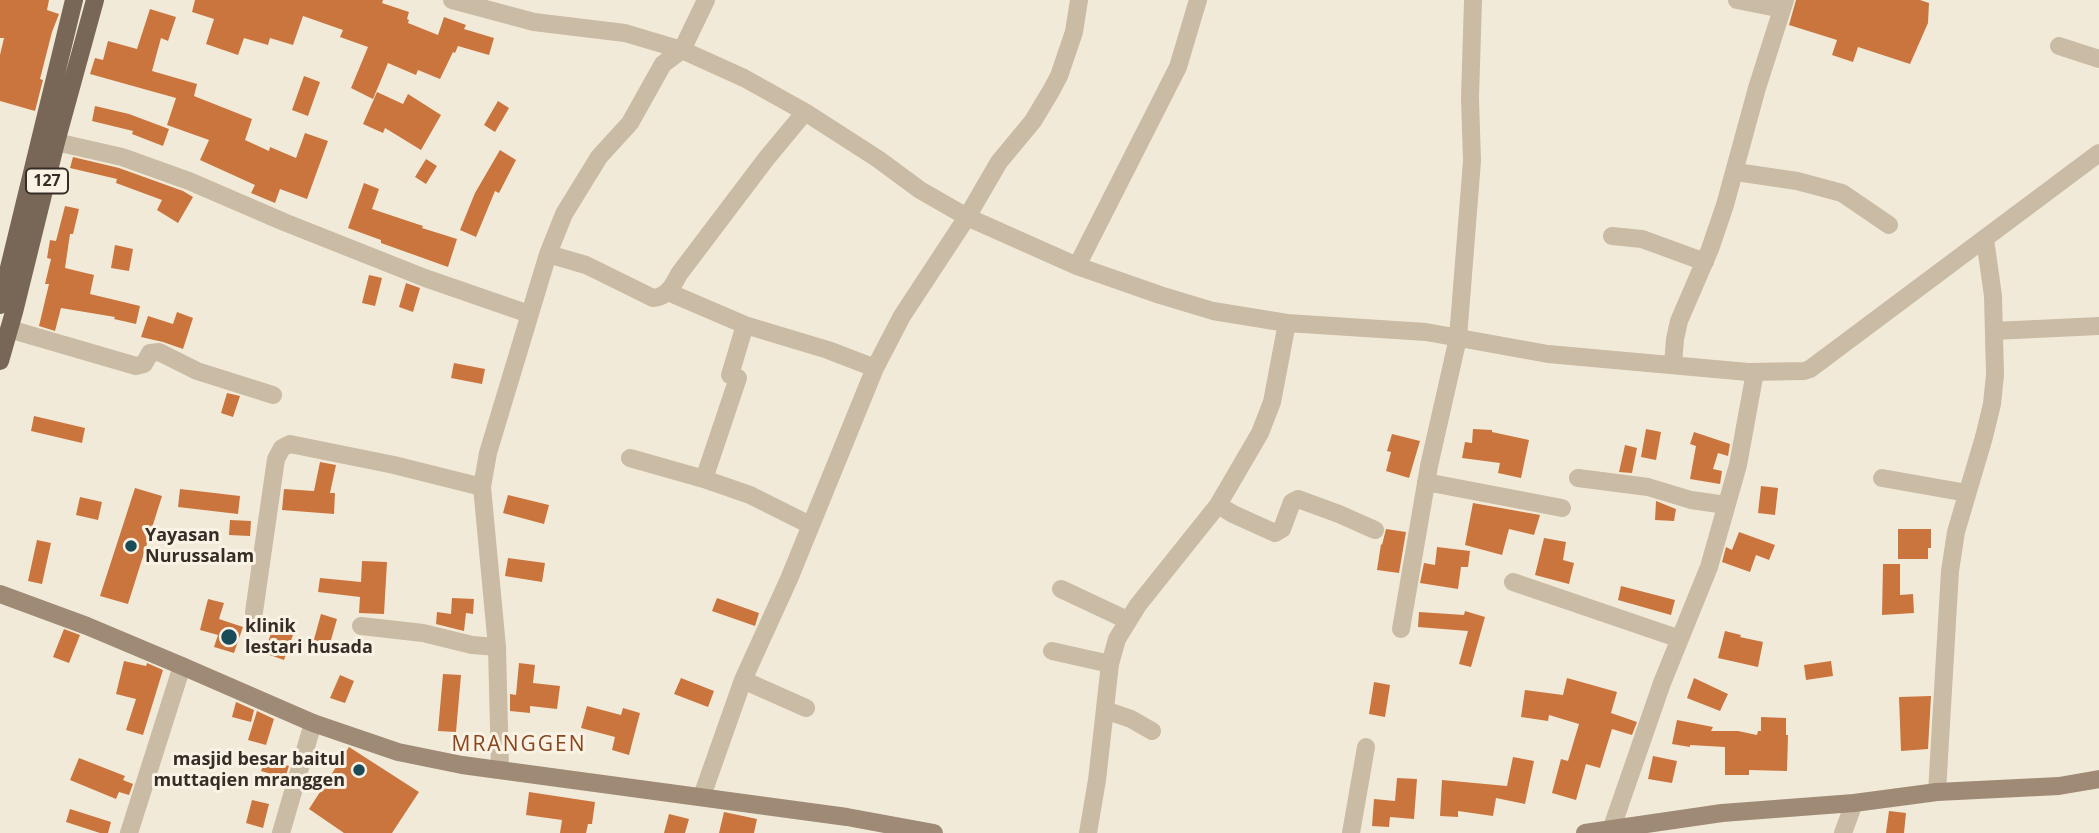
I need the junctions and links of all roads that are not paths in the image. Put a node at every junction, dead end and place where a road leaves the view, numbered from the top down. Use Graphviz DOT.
graph roads {
  1 [pos="74,0"];
  2 [pos="95,0"];
  3 [pos="706,0"];
  4 [pos="1079,0"];
  5 [pos="1198,0"];
  6 [pos="1473,0"];
  7 [pos="1737,0"];
  8 [pos="458,1"];
  9 [pos="1783,5"];
  10 [pos="2059,46"];
  11 [pos="682,50"];
  12 [pos="2099,59"];
  13 [pos="806,112"];
  14 [pos="56,142"];
  15 [pos="2099,153"];
  16 [pos="1736,172"];
  17 [pos="967,217"];
  18 [pos="1889,225"];
  19 [pos="1612,236"];
  20 [pos="1986,239"];
  21 [pos="548,254"];
  22 [pos="1704,262"];
  23 [pos="1077,266"];
  24 [pos="3,283"];
  25 [pos="668,292"];
  26 [pos="0,305"];
  27 [pos="529,314"];
  28 [pos="1287,323"];
  29 [pos="745,325"];
  30 [pos="2099,326"];
  31 [pos="9,329"];
  32 [pos="1994,331"];
  33 [pos="1458,338"];
  34 [pos="0,361"];
  35 [pos="1672,365"];
  36 [pos="875,368"];
  37 [pos="1755,372"];
  38 [pos="274,395"];
  39 [pos="630,458"];
  40 [pos="1578,478"];
  41 [pos="1882,478"];
  42 [pos="704,479"];
  43 [pos="1426,482"];
  44 [pos="482,487"];
  45 [pos="1967,493"];
  46 [pos="1218,505"];
  47 [pos="1726,505"];
  48 [pos="1562,508"];
  49 [pos="810,525"];
  50 [pos="1375,530"];
  51 [pos="1513,582"];
  52 [pos="1061,589"];
  53 [pos="0,594"];
  54 [pos="254,612"];
  55 [pos="1127,620"];
  56 [pos="361,626"];
  57 [pos="1401,629"];
  58 [pos="1680,639"];
  59 [pos="497,647"];
  60 [pos="1052,651"];
  61 [pos="1110,664"];
  62 [pos="183,666"];
  63 [pos="743,680"];
  64 [pos="806,708"];
  65 [pos="1105,710"];
  66 [pos="313,723"];
  67 [pos="1152,731"];
  68 [pos="1366,747"];
  69 [pos="499,769"];
  70 [pos="2099,779"];
  71 [pos="1937,792"];
  72 [pos="702,796"];
  73 [pos="1854,803"];
  74 [pos="898,830"];
  75 [pos="1611,831"];
  76 [pos="129,833"];
  77 [pos="281,833"];
  78 [pos="934,833"];
  79 [pos="1088,833"];
  80 [pos="1351,833"];
  81 [pos="1585,833"];
  82 [pos="1843,833"];
  1 -- 24 [label="main road, 127"];
  2 -- 14 [label="main road, 127"];
  3 -- 11 [label="street"];
  4 -- 17 [label="street"];
  5 -- 23 [label="street"];
  6 -- 33 [label="street"];
  7 -- 9 [label="street"];
  8 -- 11 [label="street"];
  9 -- 16 [label="street"];
  10 -- 12 [label="street"];
  11 -- 13 [label="street"];
  11 -- 21 [label="street"];
  13 -- 17 [label="street"];
  13 -- 25 [label="street"];
  14 -- 27 [label="street"];
  14 -- 31 [label="main road, 127"];
  15 -- 20 [label="street"];
  16 -- 18 [label="street"];
  16 -- 22 [label="street"];
  17 -- 23 [label="street"];
  17 -- 36 [label="street"];
  19 -- 22 [label="street"];
  20 -- 32 [label="street"];
  20 -- 37 [label="street"];
  21 -- 25 [label="street"];
  21 -- 27 [label="street"];
  22 -- 35 [label="street"];
  23 -- 28 [label="street"];
  24 -- 26 [label="main road, 127"];
  25 -- 29 [label="street"];
  27 -- 44 [label="street"];
  28 -- 33 [label="street"];
  28 -- 46 [label="street"];
  29 -- 36 [label="street"];
  29 -- 42 [label="street"];
  30 -- 32 [label="street"];
  31 -- 34 [label="main road, 127"];
  31 -- 38 [label="street"];
  32 -- 45 [label="street"];
  33 -- 35 [label="street"];
  33 -- 43 [label="street"];
  35 -- 37 [label="street"];
  36 -- 49 [label="street"];
  37 -- 47 [label="street"];
  39 -- 42 [label="street"];
  40 -- 47 [label="street"];
  41 -- 45 [label="street"];
  42 -- 49 [label="street"];
  43 -- 48 [label="street"];
  43 -- 57 [label="street"];
  44 -- 54 [label="street"];
  44 -- 59 [label="street"];
  45 -- 71 [label="street"];
  46 -- 50 [label="street"];
  46 -- 55 [label="street"];
  47 -- 58 [label="street"];
  49 -- 63 [label="street"];
  51 -- 58 [label="street"];
  52 -- 55 [label="street"];
  53 -- 62 [label="main road"];
  55 -- 61 [label="street"];
  56 -- 59 [label="street"];
  58 -- 75 [label="street"];
  59 -- 69 [label="street"];
  60 -- 61 [label="street"];
  61 -- 65 [label="street"];
  62 -- 66 [label="main road"];
  62 -- 76 [label="street"];
  63 -- 64 [label="street"];
  63 -- 72 [label="street"];
  65 -- 67 [label="street"];
  65 -- 79 [label="street"];
  66 -- 69 [label="main road"];
  66 -- 77 [label="street"];
  68 -- 80 [label="street"];
  69 -- 72 [label="main road"];
  70 -- 71 [label="main road"];
  71 -- 73 [label="main road"];
  72 -- 74 [label="main road"];
  73 -- 75 [label="main road"];
  73 -- 82 [label="street"];
  74 -- 78 [label="main road"];
  75 -- 81 [label="main road"];
}
